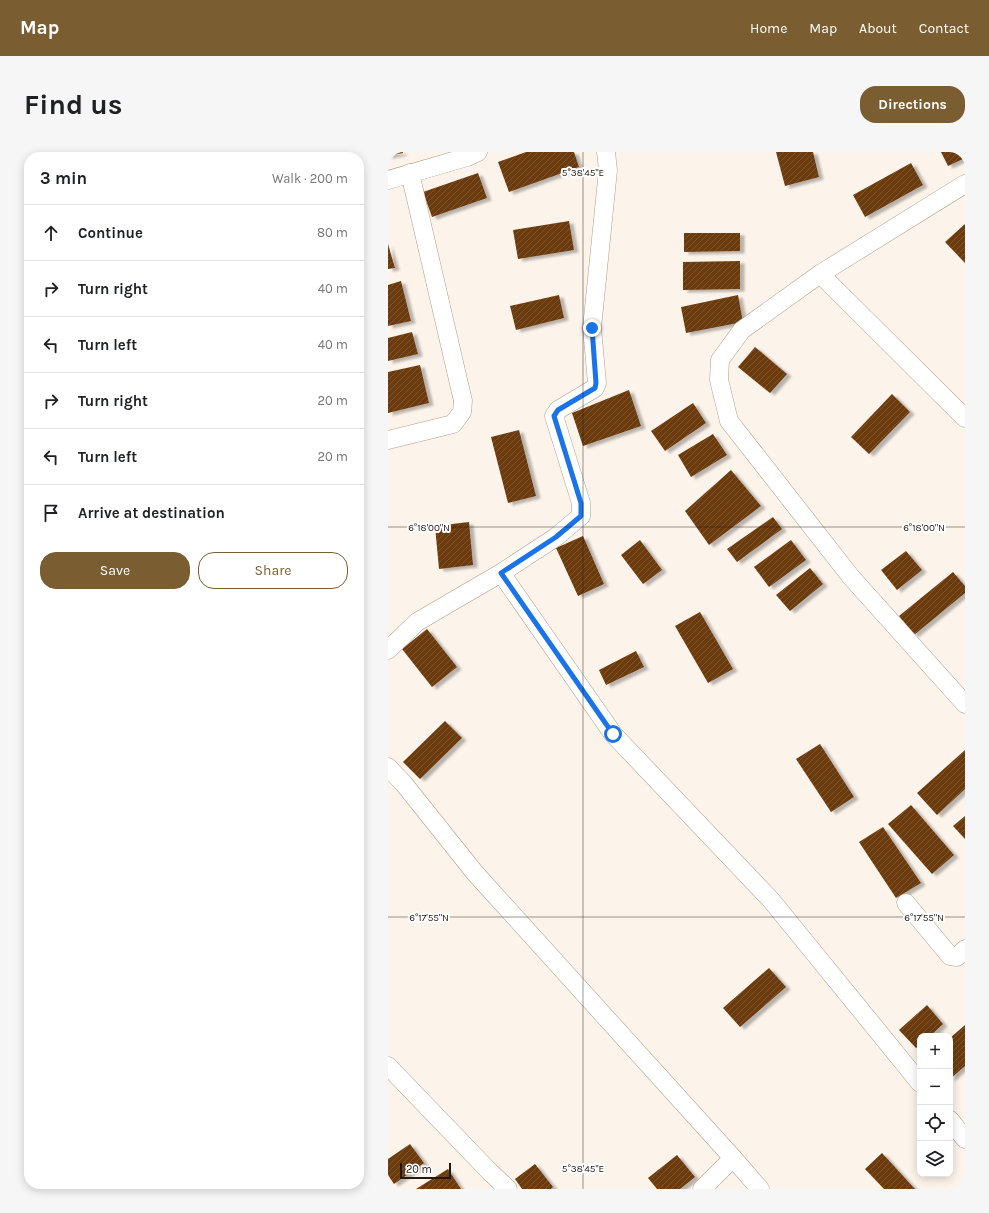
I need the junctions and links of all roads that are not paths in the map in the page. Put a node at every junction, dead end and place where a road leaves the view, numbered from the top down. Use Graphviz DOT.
graph roads {
  1 [pos="478,152"];
  2 [pos="606,152"];
  3 [pos="410,173"];
  4 [pos="388,180"];
  5 [pos="965,184"];
  6 [pos="820,274"];
  7 [pos="965,418"];
  8 [pos="388,440"];
  9 [pos="501,573"];
  10 [pos="388,650"];
  11 [pos="965,704"];
  12 [pos="388,767"];
  13 [pos="906,903"];
  14 [pos="965,949"];
  15 [pos="388,1066"];
  16 [pos="917,1079"];
  17 [pos="953,1124"];
  18 [pos="965,1138"];
  19 [pos="733,1158"];
  20 [pos="508,1189"];
  21 [pos="702,1189"];
  22 [pos="760,1189"];
  1 -- 3 [label="street"];
  2 -- 9 [label="street"];
  3 -- 4 [label="street"];
  3 -- 8 [label="street"];
  5 -- 6 [label="street"];
  6 -- 7 [label="street"];
  6 -- 11 [label="street"];
  9 -- 10 [label="street"];
  9 -- 16 [label="street"];
  12 -- 19 [label="street"];
  13 -- 14 [label="street"];
  15 -- 20 [label="street"];
  17 -- 18 [label="street"];
  19 -- 21 [label="street"];
  19 -- 22 [label="street"];
}
